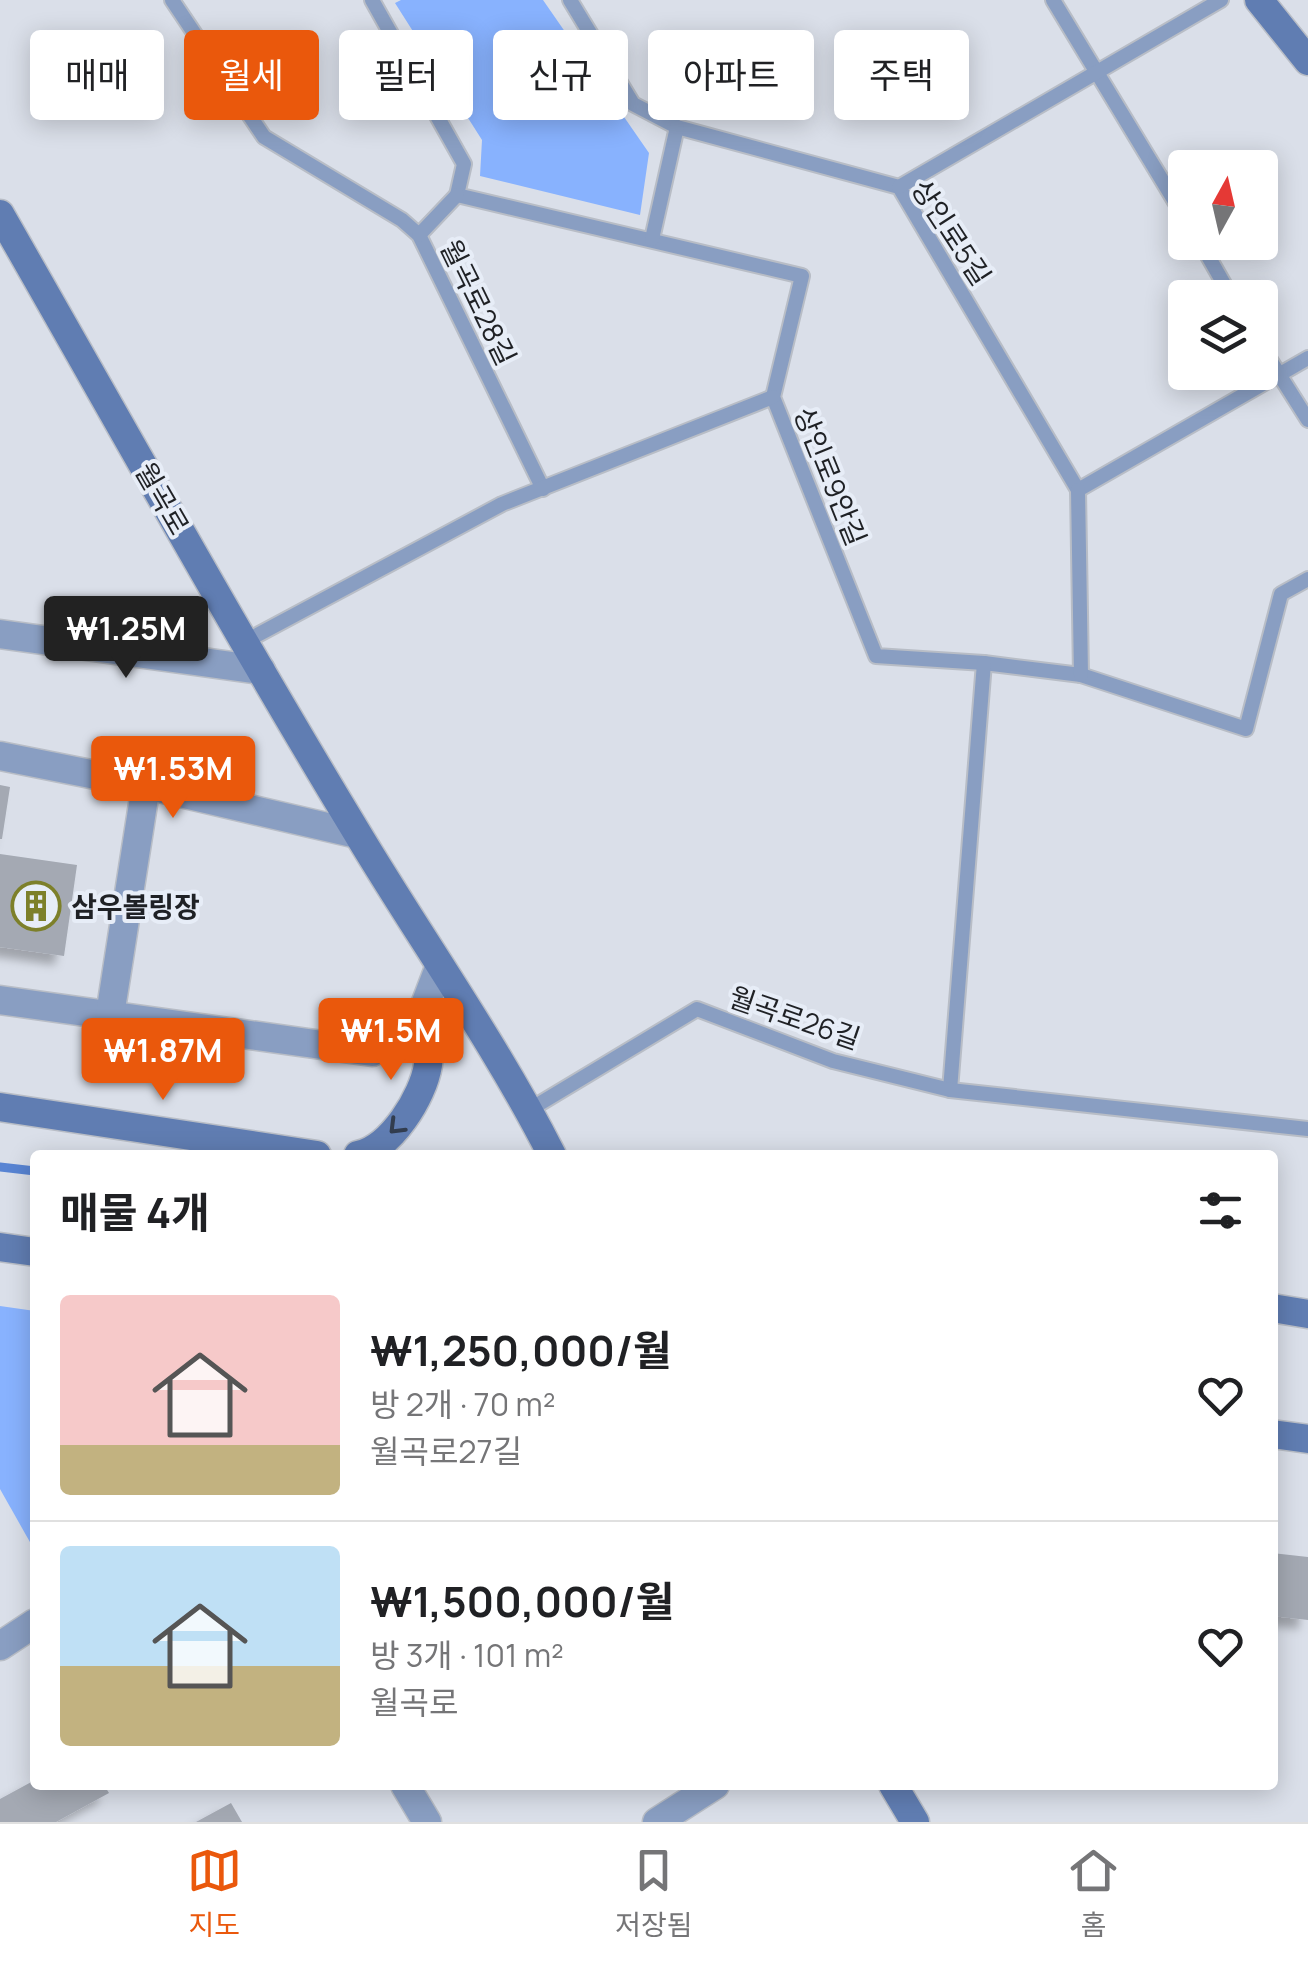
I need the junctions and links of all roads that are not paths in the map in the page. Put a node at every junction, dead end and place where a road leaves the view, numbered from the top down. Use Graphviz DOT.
graph roads {
  1 [pos="172,0"];
  2 [pos="372,0"];
  3 [pos="570,0"];
  4 [pos="1053,0"];
  5 [pos="1222,0"];
  6 [pos="1259,0"];
  7 [pos="1308,60"];
  8 [pos="1099,74"];
  9 [pos="677,127"];
  10 [pos="900,187"];
  11 [pos="1168,190"];
  12 [pos="457,195"];
  13 [pos="0,214"];
  14 [pos="419,235"];
  15 [pos="652,239"];
  16 [pos="1308,358"];
  17 [pos="1279,376"];
  18 [pos="772,397"];
  19 [pos="1308,420"];
  20 [pos="543,488"];
  21 [pos="1078,490"];
  22 [pos="1308,579"];
  23 [pos="0,634"];
  24 [pos="246,642"];
  25 [pos="984,663"];
  26 [pos="260,670"];
  27 [pos="1081,676"];
  28 [pos="0,756"];
  29 [pos="146,785"];
  30 [pos="358,834"];
  31 [pos="439,968"];
  32 [pos="0,1000"];
  33 [pos="110,1015"];
  34 [pos="420,1018"];
  35 [pos="950,1090"];
  36 [pos="0,1108"];
  37 [pos="529,1110"];
  38 [pos="1308,1129"];
  39 [pos="283,1150"];
  40 [pos="372,1150"];
  41 [pos="549,1150"];
  42 [pos="0,1246"];
  43 [pos="30,1251"];
  44 [pos="1278,1309"];
  45 [pos="1308,1314"];
  46 [pos="1278,1435"];
  47 [pos="1308,1438"];
  48 [pos="30,1626"];
  49 [pos="0,1646"];
  50 [pos="408,1790"];
  51 [pos="707,1790"];
  52 [pos="897,1790"];
  53 [pos="427,1822"];
  54 [pos="657,1822"];
  55 [pos="916,1822"];
  1 -- 14 [label="lane, 월곡로28길"];
  2 -- 12 [label="lane"];
  3 -- 9 [label="lane, 상인로5길"];
  4 -- 8 [label="lane"];
  5 -- 8 [label="lane"];
  6 -- 7 [label="main road"];
  8 -- 10 [label="lane"];
  8 -- 11 [label="lane"];
  9 -- 10 [label="lane, 상인로5길"];
  9 -- 15 [label="lane"];
  10 -- 21 [label="lane, 상인로5길"];
  12 -- 14 [label="lane"];
  12 -- 15 [label="lane, 상인로9안길"];
  13 -- 24 [label="main road, 월곡로"];
  14 -- 20 [label="lane, 월곡로28길"];
  15 -- 18 [label="lane, 상인로9안길"];
  16 -- 17 [label="lane"];
  17 -- 19 [label="lane"];
  17 -- 21 [label="lane"];
  18 -- 20 [label="lane"];
  18 -- 25 [label="lane, 상인로9안길"];
  20 -- 24 [label="lane"];
  21 -- 27 [label="lane, 상인로5길"];
  22 -- 27 [label="lane, 상인로9안길"];
  23 -- 26 [label="street"];
  24 -- 26 [label="main road, 월곡로"];
  25 -- 27 [label="lane, 상인로9안길"];
  25 -- 35 [label="lane"];
  26 -- 30 [label="main road, 월곡로"];
  28 -- 29 [label="street"];
  29 -- 30 [label="street"];
  29 -- 33 [label="street"];
  30 -- 31 [label="main road, 월곡로"];
  31 -- 34 [label="street"];
  31 -- 37 [label="main road, 월곡로"];
  32 -- 33 [label="street"];
  33 -- 34 [label="street"];
  34 -- 40 [label="main road, one-way"];
  35 -- 37 [label="lane, 월곡로26길"];
  35 -- 38 [label="lane, 월곡로26길"];
  36 -- 39 [label="main road"];
  37 -- 41 [label="main road, 월곡로"];
  42 -- 43 [label="main road"];
  44 -- 45 [label="main road"];
  46 -- 47 [label="main road"];
  48 -- 49 [label="street"];
  50 -- 53 [label="street"];
  51 -- 54 [label="street"];
  52 -- 55 [label="main road"];
}
